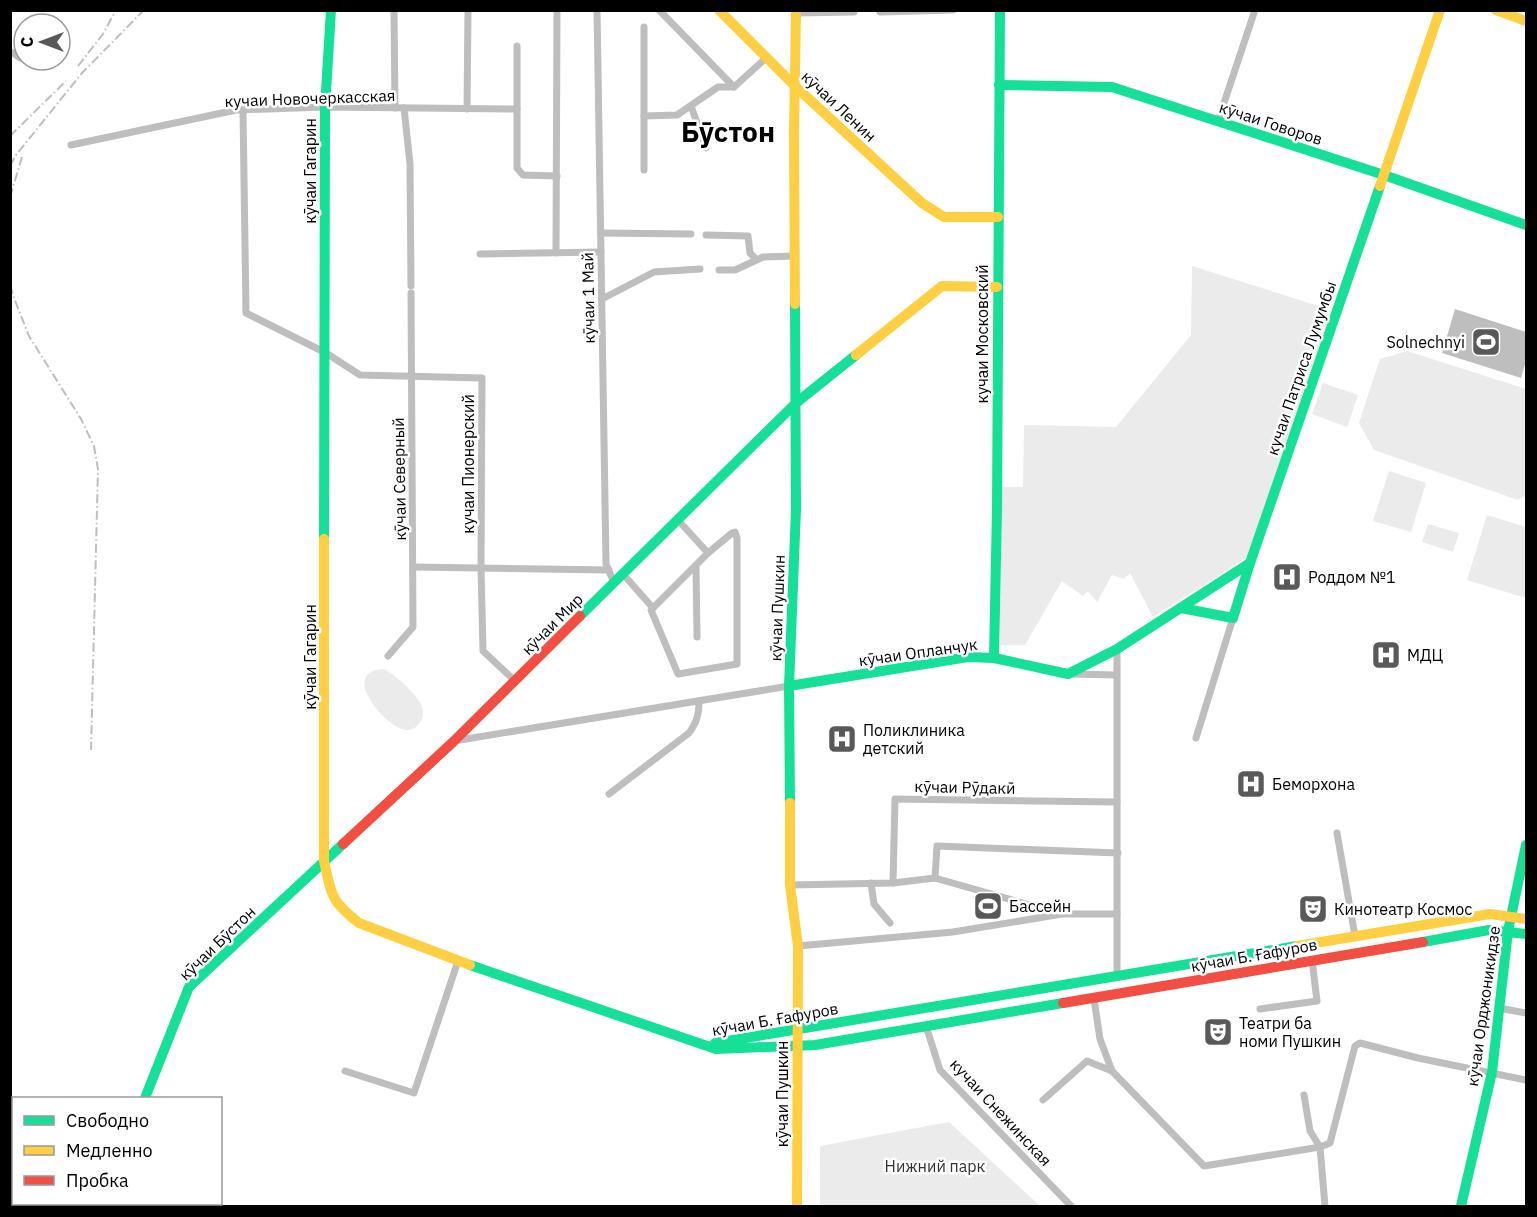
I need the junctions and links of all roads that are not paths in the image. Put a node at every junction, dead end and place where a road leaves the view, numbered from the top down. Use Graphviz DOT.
graph roads {
  1 [pos="331,10"];
  2 [pos="394,10"];
  3 [pos="468,10"];
  4 [pos="557,10"];
  5 [pos="597,10"];
  6 [pos="659,10"];
  7 [pos="719,10"];
  8 [pos="953,10"];
  9 [pos="1000,10"];
  10 [pos="1255,10"];
  11 [pos="1440,10"];
  12 [pos="1496,10"];
  13 [pos="796,12"];
  14 [pos="854,12"];
  15 [pos="880,12"];
  16 [pos="1526,19"];
  17 [pos="644,27"];
  18 [pos="517,46"];
  19 [pos="766,58"];
  20 [pos="999,84"];
  21 [pos="734,87"];
  22 [pos="796,87"];
  23 [pos="691,105"];
  24 [pos="325,107"];
  25 [pos="395,108"];
  26 [pos="404,108"];
  27 [pos="466,109"];
  28 [pos="517,109"];
  29 [pos="243,110"];
  30 [pos="644,116"];
  31 [pos="1218,121"];
  32 [pos="72,145"];
  33 [pos="706,148"];
  34 [pos="644,170"];
  35 [pos="1384,175"];
  36 [pos="557,176"];
  37 [pos="998,217"];
  38 [pos="1527,225"];
  39 [pos="601,233"];
  40 [pos="691,234"];
  41 [pos="706,235"];
  42 [pos="601,252"];
  43 [pos="556,253"];
  44 [pos="480,254"];
  45 [pos="795,256"];
  46 [pos="756,259"];
  47 [pos="700,269"];
  48 [pos="719,270"];
  49 [pos="997,287"];
  50 [pos="602,299"];
  51 [pos="326,353"];
  52 [pos="411,376"];
  53 [pos="796,403"];
  54 [pos="678,520"];
  55 [pos="708,553"];
  56 [pos="1250,563"];
  57 [pos="696,566"];
  58 [pos="413,567"];
  59 [pos="481,568"];
  60 [pos="609,570"];
  61 [pos="623,574"];
  62 [pos="614,584"];
  63 [pos="653,608"];
  64 [pos="1181,608"];
  65 [pos="1233,618"];
  66 [pos="697,637"];
  67 [pos="1117,649"];
  68 [pos="388,656"];
  69 [pos="993,658"];
  70 [pos="1068,674"];
  71 [pos="1116,675"];
  72 [pos="515,681"];
  73 [pos="789,686"];
  74 [pos="699,701"];
  75 [pos="1197,738"];
  76 [pos="453,742"];
  77 [pos="609,794"];
  78 [pos="1117,802"];
  79 [pos="1337,833"];
  80 [pos="1527,844"];
  81 [pos="1118,853"];
  82 [pos="324,861"];
  83 [pos="935,878"];
  84 [pos="871,883"];
  85 [pos="893,883"];
  86 [pos="790,885"];
  87 [pos="1062,914"];
  88 [pos="1117,914"];
  89 [pos="1511,917"];
  90 [pos="1527,919"];
  91 [pos="890,923"];
  92 [pos="1508,931"];
  93 [pos="1527,934"];
  94 [pos="1354,936"];
  95 [pos="1309,945"];
  96 [pos="798,946"];
  97 [pos="1312,960"];
  98 [pos="458,961"];
  99 [pos="1117,977"];
  100 [pos="1094,999"];
  101 [pos="952,1005"];
  102 [pos="1499,1008"];
  103 [pos="1260,1009"];
  104 [pos="1527,1013"];
  105 [pos="955,1022"];
  106 [pos="926,1026"];
  107 [pos="797,1030"];
  108 [pos="706,1046"];
  109 [pos="797,1046"];
  110 [pos="345,1071"];
  111 [pos="1112,1071"];
  112 [pos="1492,1072"];
  113 [pos="1527,1080"];
  114 [pos="1304,1095"];
  115 [pos="145,1097"];
  116 [pos="1043,1100"];
  117 [pos="1320,1147"];
  118 [pos="797,1206"];
  119 [pos="1071,1206"];
  120 [pos="1325,1206"];
  121 [pos="1461,1206"];
  1 -- 24 [label="street, кӯчаи Гагарин"];
  2 -- 25 [label="street"];
  3 -- 27 [label="street"];
  4 -- 36 [label="street"];
  5 -- 39 [label="street, кӯчаи 1 Май"];
  6 -- 21 [label="street"];
  7 -- 19 [label="street, кӯчаи Ленин"];
  8 -- 15 [label="street"];
  9 -- 20 [label="street, кучаи Московский"];
  10 -- 31 [label="street"];
  11 -- 35 [label="street, кучаи Патриса Лумумбы"];
  12 -- 16 [label="street"];
  13 -- 14 [label="street"];
  13 -- 22 [label="street, кӯчаи Пушкин"];
  17 -- 30 [label="street"];
  18 -- 28 [label="street"];
  19 -- 21 [label="street"];
  19 -- 22 [label="street, кӯчаи Ленин"];
  20 -- 31 [label="street, кӯчаи Говоров"];
  20 -- 37 [label="street, кучаи Московский"];
  21 -- 23 [label="street"];
  22 -- 37 [label="street, кӯчаи Ленин"];
  22 -- 45 [label="street, кӯчаи Пушкин"];
  23 -- 30 [label="street"];
  23 -- 33 [label="street"];
  24 -- 25 [label="street, кучаи Новочеркасская"];
  24 -- 29 [label="street, кучаи Новочеркасская"];
  24 -- 51 [label="street, кӯчаи Гагарин"];
  25 -- 26 [label="street, кучаи Новочеркасская"];
  26 -- 27 [label="street, кучаи Новочеркасская"];
  26 -- 52 [label="street, кӯчаи Северный"];
  27 -- 28 [label="street, кучаи Новочеркасская"];
  28 -- 36 [label="street"];
  29 -- 32 [label="street, кучаи Новочеркасская"];
  29 -- 51 [label="street, кучаи Пионерский"];
  30 -- 34 [label="street"];
  31 -- 35 [label="street, кӯчаи Говоров"];
  35 -- 38 [label="street, кӯчаи Говоров"];
  35 -- 56 [label="street, кучаи Патриса Лумумбы"];
  36 -- 43 [label="street"];
  37 -- 49 [label="street, кучаи Московский"];
  39 -- 40 [label="street"];
  39 -- 42 [label="street, кӯчаи 1 Май"];
  41 -- 46 [label="street"];
  42 -- 43 [label="street"];
  42 -- 50 [label="street, кӯчаи 1 Май"];
  43 -- 44 [label="street"];
  45 -- 46 [label="street"];
  45 -- 53 [label="street, кӯчаи Пушкин"];
  46 -- 48 [label="street"];
  47 -- 50 [label="street"];
  49 -- 53 [label="street"];
  49 -- 69 [label="street, кучаи Московский"];
  50 -- 60 [label="street, кӯчаи 1 Май"];
  51 -- 52 [label="street, кучаи Пионерский"];
  51 -- 82 [label="street, кӯчаи Гагарин"];
  52 -- 58 [label="street, кӯчаи Северный"];
  52 -- 59 [label="street, кучаи Пионерский"];
  53 -- 54 [label="street, кӯчаи Мир"];
  53 -- 73 [label="street, кӯчаи Пушкин"];
  54 -- 55 [label="street"];
  54 -- 61 [label="street, кӯчаи Мир"];
  55 -- 57 [label="street"];
  55 -- 63 [label="street"];
  56 -- 64 [label="street"];
  56 -- 65 [label="street, кучаи Патриса Лумумбы"];
  57 -- 63 [label="street"];
  57 -- 66 [label="street"];
  58 -- 59 [label="street"];
  58 -- 68 [label="street, кӯчаи Северный"];
  59 -- 60 [label="street"];
  59 -- 72 [label="street, кучаи Пионерский"];
  60 -- 62 [label="street, кӯчаи 1 Май"];
  61 -- 62 [label="street, кӯчаи Мир"];
  61 -- 63 [label="street"];
  62 -- 72 [label="street, кӯчаи Мир"];
  64 -- 65 [label="street"];
  64 -- 67 [label="street"];
  65 -- 75 [label="street, кучаи Патриса Лумумбы"];
  67 -- 70 [label="street"];
  67 -- 71 [label="street"];
  69 -- 70 [label="street, кӯчаи Опланчук"];
  69 -- 73 [label="street, кӯчаи Опланчук"];
  70 -- 71 [label="street"];
  71 -- 78 [label="street"];
  72 -- 76 [label="street, кӯчаи Мир"];
  73 -- 74 [label="street"];
  73 -- 86 [label="street, кӯчаи Пушкин"];
  74 -- 76 [label="street"];
  74 -- 77 [label="street"];
  76 -- 82 [label="street, кӯчаи Мир"];
  78 -- 81 [label="street"];
  78 -- 85 [label="street, кӯчаи Рӯдакӣ"];
  79 -- 94 [label="street"];
  80 -- 89 [label="street, кӯчаи Орджоникидзе"];
  81 -- 83 [label="street"];
  81 -- 88 [label="street"];
  82 -- 98 [label="street, кӯчаи Гагарин"];
  82 -- 115 [label="street, кӯчаи Бӯстон"];
  83 -- 85 [label="street"];
  83 -- 87 [label="street"];
  84 -- 85 [label="street"];
  84 -- 86 [label="street"];
  84 -- 91 [label="street"];
  86 -- 96 [label="street, кӯчаи Пушкин"];
  87 -- 88 [label="street"];
  87 -- 96 [label="street"];
  88 -- 99 [label="street"];
  89 -- 90 [label="street, кӯчаи Б. Ғафуров"];
  89 -- 92 [label="street, кӯчаи Орджоникидзе"];
  89 -- 94 [label="street, кӯчаи Б. Ғафуров"];
  92 -- 93 [label="street, кӯчаи Б. Ғафуров"];
  92 -- 97 [label="street, кӯчаи Б. Ғафуров"];
  92 -- 102 [label="street, кӯчаи Орджоникидзе"];
  94 -- 95 [label="street, кӯчаи Б. Ғафуров"];
  95 -- 97 [label="street"];
  95 -- 99 [label="street, кӯчаи Б. Ғафуров"];
  96 -- 107 [label="street, кӯчаи Пушкин"];
  97 -- 100 [label="street, кӯчаи Б. Ғафуров"];
  97 -- 103 [label="street"];
  98 -- 108 [label="street, кӯчаи Гагарин"];
  98 -- 110 [label="street"];
  99 -- 101 [label="street, кӯчаи Б. Ғафуров"];
  100 -- 105 [label="street, кӯчаи Б. Ғафуров"];
  100 -- 111 [label="street"];
  101 -- 105 [label="street"];
  101 -- 107 [label="street, кӯчаи Б. Ғафуров"];
  102 -- 104 [label="street"];
  102 -- 112 [label="street, кӯчаи Орджоникидзе"];
  105 -- 106 [label="street, кӯчаи Б. Ғафуров"];
  106 -- 109 [label="street, кӯчаи Б. Ғафуров"];
  106 -- 119 [label="street, кучаи Снежинская"];
  107 -- 108 [label="street, кӯчаи Б. Ғафуров"];
  107 -- 109 [label="street, кӯчаи Пушкин"];
  108 -- 109 [label="street, кӯчаи Б. Ғафуров"];
  109 -- 118 [label="street, кӯчаи Пушкин"];
  111 -- 116 [label="street"];
  111 -- 117 [label="street"];
  112 -- 113 [label="street"];
  112 -- 117 [label="street"];
  112 -- 121 [label="street, кӯчаи Орджоникидзе"];
  114 -- 117 [label="street"];
  117 -- 120 [label="street"];
}
